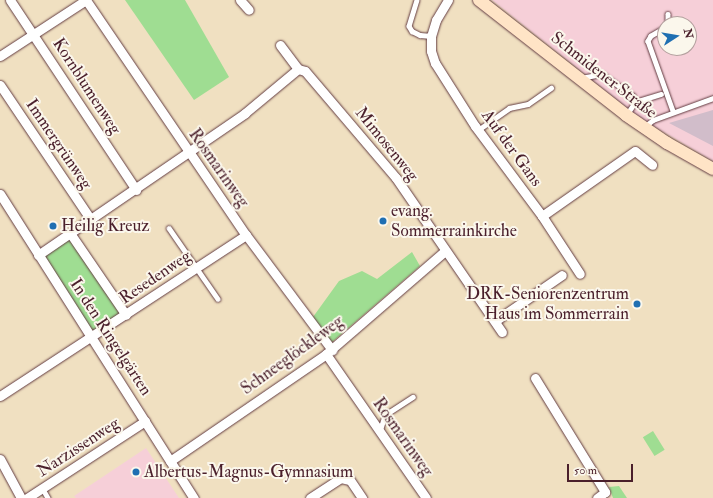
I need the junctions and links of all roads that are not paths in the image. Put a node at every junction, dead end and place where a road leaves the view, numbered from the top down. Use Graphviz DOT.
graph roads {
  1 [pos="10,0"];
  2 [pos="86,0"];
  3 [pos="240,0"];
  4 [pos="417,0"];
  5 [pos="448,0"];
  6 [pos="479,0"];
  7 [pos="249,10"];
  8 [pos="657,32"];
  9 [pos="33,34"];
  10 [pos="431,36"];
  11 [pos="280,45"];
  12 [pos="0,56"];
  13 [pos="298,70"];
  14 [pos="580,79"];
  15 [pos="0,85"];
  16 [pos="551,88"];
  17 [pos="660,94"];
  18 [pos="713,98"];
  19 [pos="635,102"];
  20 [pos="673,112"];
  21 [pos="626,115"];
  22 [pos="643,128"];
  23 [pos="478,130"];
  24 [pos="188,153"];
  25 [pos="652,165"];
  26 [pos="713,169"];
  27 [pos="136,190"];
  28 [pos="0,194"];
  29 [pos="542,216"];
  30 [pos="91,220"];
  31 [pos="169,228"];
  32 [pos="70,233"];
  33 [pos="246,235"];
  34 [pos="445,251"];
  35 [pos="38,255"];
  36 [pos="196,268"];
  37 [pos="580,274"];
  38 [pos="562,275"];
  39 [pos="218,299"];
  40 [pos="126,315"];
  41 [pos="495,321"];
  42 [pos="502,332"];
  43 [pos="92,335"];
  44 [pos="329,352"];
  45 [pos="535,378"];
  46 [pos="0,396"];
  47 [pos="413,397"];
  48 [pos="146,421"];
  49 [pos="380,430"];
  50 [pos="0,459"];
  51 [pos="170,460"];
  52 [pos="43,489"];
  53 [pos="21,498"];
  54 [pos="26,498"];
  55 [pos="48,498"];
  56 [pos="194,498"];
  57 [pos="310,498"];
  58 [pos="362,498"];
  59 [pos="426,498"];
  60 [pos="597,498"];
  1 -- 9 [label="street, Kornblumenweg"];
  2 -- 9 [label="street"];
  2 -- 24 [label="street, Rosmarinweg"];
  3 -- 7 [label="street"];
  4 -- 10 [label="lane"];
  5 -- 10 [label="street, Auf der Gans"];
  6 -- 14 [label="main road, Schmidener Straße"];
  8 -- 20 [label="lane"];
  9 -- 12 [label="street"];
  9 -- 27 [label="street, Kornblumenweg"];
  10 -- 23 [label="street, Auf der Gans"];
  11 -- 13 [label="street, Mimosenweg"];
  13 -- 24 [label="street"];
  13 -- 34 [label="street, Mimosenweg"];
  14 -- 19 [label="lane"];
  14 -- 21 [label="main road, Schmidener Straße"];
  15 -- 30 [label="street, Immergrünweg"];
  16 -- 23 [label="lane"];
  17 -- 19 [label="lane"];
  18 -- 20 [label="lane"];
  19 -- 21 [label="lane"];
  20 -- 22 [label="lane"];
  21 -- 22 [label="main road, Schmidener Straße"];
  22 -- 26 [label="main road, Schmidener Straße"];
  23 -- 29 [label="street, Auf der Gans"];
  24 -- 27 [label="street"];
  24 -- 33 [label="street, Rosmarinweg"];
  25 -- 29 [label="street"];
  27 -- 30 [label="street"];
  28 -- 35 [label="street, In den Ringelgärten"];
  29 -- 37 [label="street, Auf der Gans"];
  30 -- 32 [label="street"];
  31 -- 36 [label="lane"];
  32 -- 35 [label="street"];
  32 -- 40 [label="street"];
  33 -- 36 [label="street, Resedenweg"];
  33 -- 44 [label="street, Rosmarinweg"];
  34 -- 41 [label="street, Mimosenweg"];
  34 -- 44 [label="street, Schneeglöckleweg"];
  35 -- 43 [label="street, In den Ringelgärten"];
  36 -- 39 [label="lane"];
  36 -- 40 [label="street, Resedenweg"];
  38 -- 41 [label="street"];
  40 -- 43 [label="street, Resedenweg"];
  41 -- 42 [label="street, Mimosenweg"];
  43 -- 46 [label="street, Resedenweg"];
  43 -- 48 [label="street, In den Ringelgärten"];
  44 -- 49 [label="street, Rosmarinweg"];
  44 -- 51 [label="street, Schneeglöckleweg"];
  45 -- 60 [label="street"];
  47 -- 49 [label="lane"];
  48 -- 51 [label="street, In den Ringelgärten"];
  48 -- 52 [label="street, Narzissenweg"];
  49 -- 59 [label="street, Rosmarinweg"];
  50 -- 53 [label="street"];
  51 -- 56 [label="street, In den Ringelgärten"];
  52 -- 54 [label="street, Narzissenweg"];
  52 -- 55 [label="lane"];
  57 -- 58 [label="street"];
}
